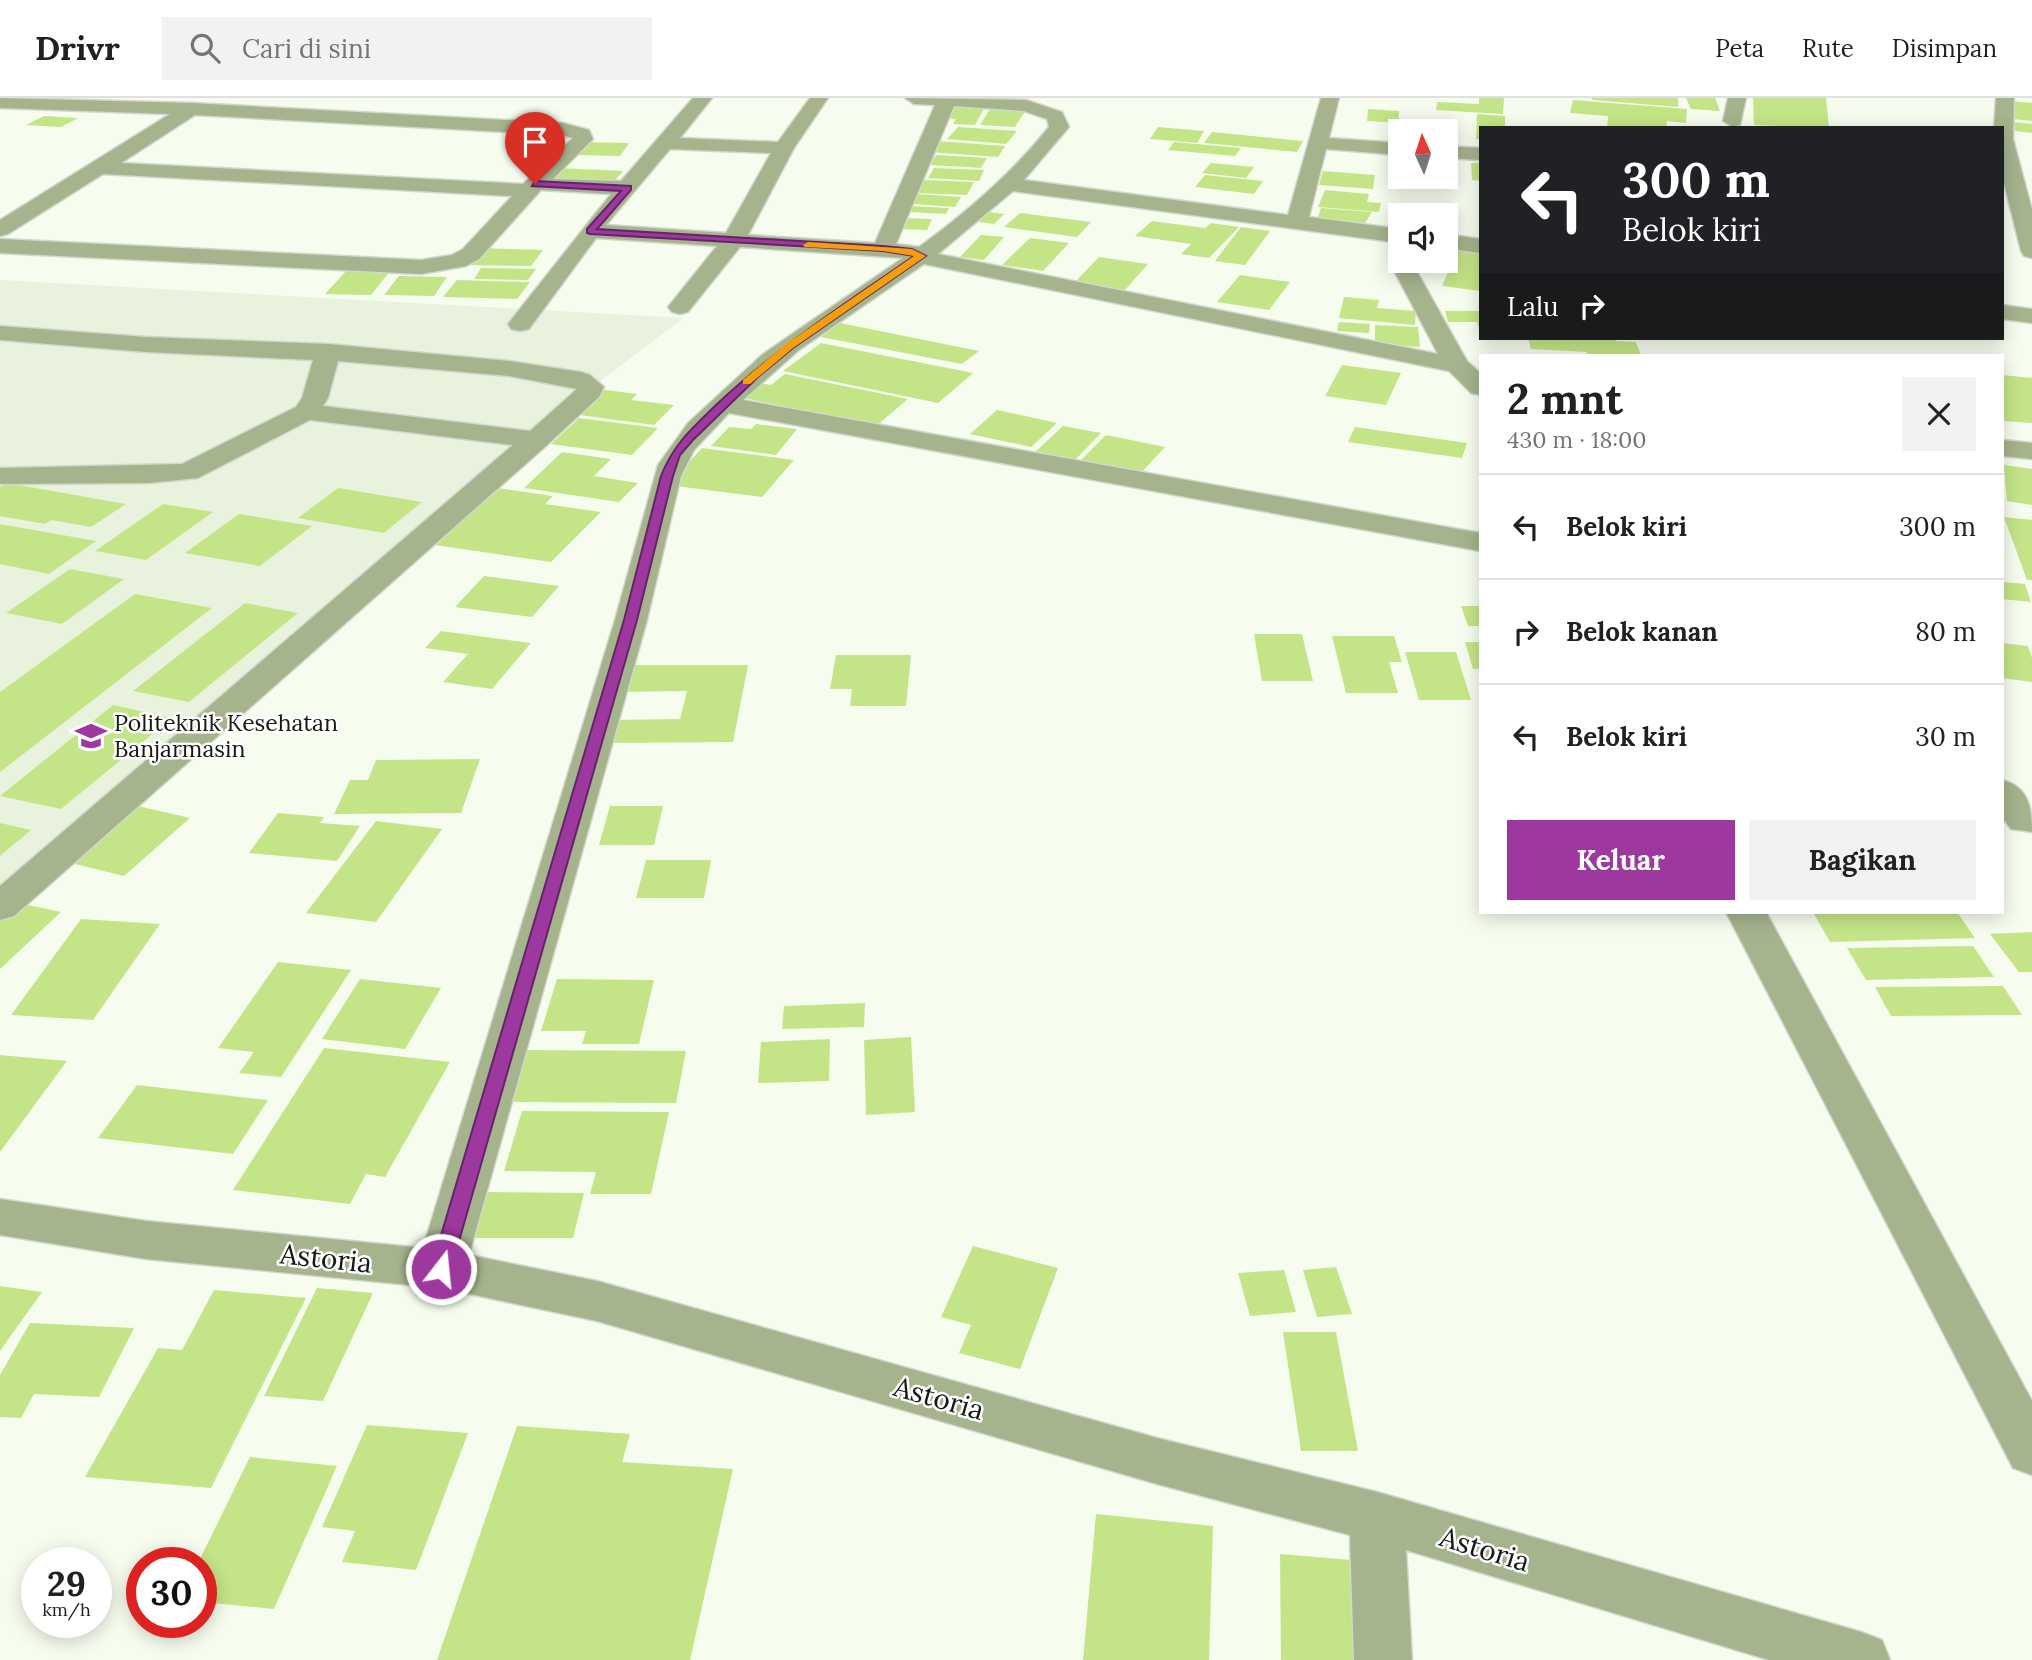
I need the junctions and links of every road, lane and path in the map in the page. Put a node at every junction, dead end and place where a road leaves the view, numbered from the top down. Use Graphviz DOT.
graph roads {
  1 [pos="703,98"];
  2 [pos="819,98"];
  3 [pos="914,98"];
  4 [pos="1330,98"];
  5 [pos="1737,98"];
  6 [pos="2004,98"];
  7 [pos="947,100"];
  8 [pos="0,102"];
  9 [pos="191,109"];
  10 [pos="1733,121"];
  11 [pos="2003,126"];
  12 [pos="664,143"];
  13 [pos="1321,143"];
  14 [pos="2004,143"];
  15 [pos="784,148"];
  16 [pos="1388,148"];
  17 [pos="1458,153"];
  18 [pos="1479,155"];
  19 [pos="99,168"];
  20 [pos="1007,184"];
  21 [pos="531,187"];
  22 [pos="628,188"];
  23 [pos="2019,210"];
  24 [pos="1297,223"];
  25 [pos="0,229"];
  26 [pos="590,231"];
  27 [pos="1388,234"];
  28 [pos="733,241"];
  29 [pos="1458,243"];
  30 [pos="0,246"];
  31 [pos="1479,246"];
  32 [pos="883,248"];
  33 [pos="2032,251"];
  34 [pos="921,256"];
  35 [pos="1407,273"];
  36 [pos="680,307"];
  37 [pos="2004,312"];
  38 [pos="2032,316"];
  39 [pos="520,324"];
  40 [pos="0,333"];
  41 [pos="328,352"];
  42 [pos="1457,365"];
  43 [pos="1479,386"];
  44 [pos="723,404"];
  45 [pos="306,412"];
  46 [pos="536,440"];
  47 [pos="2004,448"];
  48 [pos="2032,451"];
  49 [pos="0,476"];
  50 [pos="1479,542"];
  51 [pos="2004,793"];
  52 [pos="2028,821"];
  53 [pos="0,907"];
  54 [pos="1747,914"];
  55 [pos="0,1217"];
  56 [pos="441,1269"];
  57 [pos="2032,1452"];
  58 [pos="1377,1517"];
  59 [pos="1382,1660"];
  60 [pos="1861,1660"];
  1 -- 12 [label="street"];
  2 -- 15 [label="street"];
  3 -- 7 [label="street"];
  4 -- 13 [label="street"];
  5 -- 10 [label="street"];
  6 -- 11 [label="street"];
  7 -- 20 [label="street"];
  7 -- 32 [label="street"];
  8 -- 9 [label="street"];
  9 -- 19 [label="street"];
  9 -- 21 [label="street"];
  12 -- 15 [label="street"];
  12 -- 22 [label="street"];
  13 -- 16 [label="street"];
  13 -- 24 [label="street"];
  14 -- 23 [label="street"];
  15 -- 28 [label="street"];
  17 -- 18 [label="street"];
  19 -- 21 [label="street"];
  19 -- 25 [label="street"];
  20 -- 24 [label="street"];
  20 -- 34 [label="street"];
  21 -- 22 [label="street"];
  21 -- 30 [label="street"];
  22 -- 26 [label="street"];
  23 -- 33 [label="street"];
  24 -- 27 [label="street"];
  26 -- 28 [label="street"];
  26 -- 39 [label="street"];
  28 -- 32 [label="street"];
  28 -- 36 [label="street"];
  29 -- 31 [label="street"];
  32 -- 34 [label="street"];
  34 -- 42 [label="street"];
  34 -- 44 [label="street"];
  35 -- 42 [label="street"];
  37 -- 38 [label="street"];
  40 -- 41 [label="street"];
  41 -- 45 [label="street"];
  41 -- 46 [label="street"];
  42 -- 43 [label="street"];
  44 -- 50 [label="street"];
  44 -- 56 [label="street"];
  45 -- 46 [label="street"];
  45 -- 49 [label="street"];
  46 -- 53 [label="street"];
  47 -- 48 [label="street"];
  51 -- 52 [label="street"];
  54 -- 57 [label="street"];
  55 -- 56 [label="street, Astoria"];
  56 -- 58 [label="street, Astoria"];
  58 -- 59 [label="street"];
  58 -- 60 [label="street, Astoria"];
}
